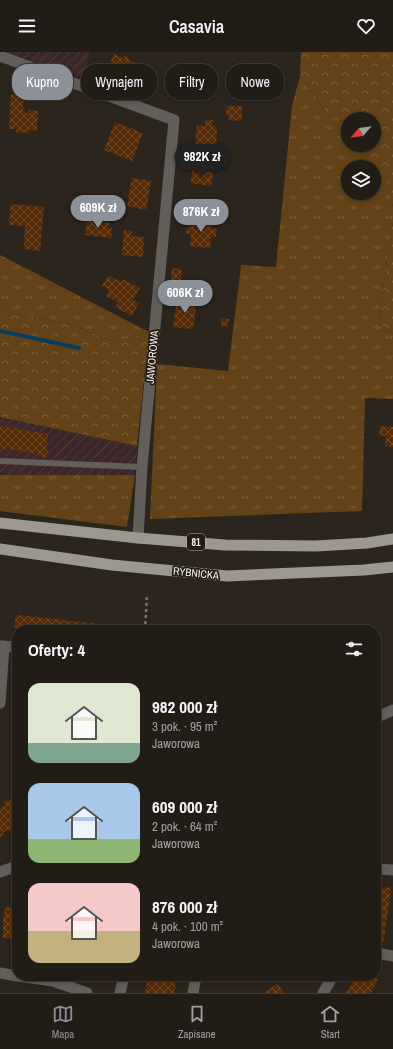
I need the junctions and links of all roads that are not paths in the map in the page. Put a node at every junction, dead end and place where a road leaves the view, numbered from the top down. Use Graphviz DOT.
graph roads {
  1 [pos="0,56"];
  2 [pos="0,461"];
  3 [pos="142,466"];
  4 [pos="0,523"];
  5 [pos="138,538"];
  6 [pos="393,539"];
  7 [pos="0,549"];
  8 [pos="393,567"];
  9 [pos="2,646"];
  10 [pos="12,647"];
  11 [pos="0,703"];
  12 [pos="393,710"];
  13 [pos="382,715"];
  14 [pos="12,868"];
  15 [pos="381,869"];
  16 [pos="393,870"];
  17 [pos="0,872"];
  18 [pos="381,954"];
  19 [pos="393,956"];
  20 [pos="0,973"];
  21 [pos="12,975"];
  22 [pos="47,981"];
  23 [pos="123,981"];
  24 [pos="195,981"];
  25 [pos="330,981"];
  26 [pos="88,993"];
  27 [pos="120,993"];
  28 [pos="193,993"];
  29 [pos="323,993"];
  1 -- 3 [label="street, JAWOROWA"];
  2 -- 3 [label="lane"];
  3 -- 5 [label="street"];
  4 -- 5 [label="main road, 81"];
  5 -- 6 [label="main road, 81"];
  7 -- 8 [label="main road, RYBNICKA"];
  9 -- 10 [label="street"];
  9 -- 11 [label="street"];
  12 -- 13 [label="street"];
  14 -- 17 [label="street"];
  15 -- 16 [label="street"];
  18 -- 19 [label="street"];
  20 -- 21 [label="street"];
  22 -- 26 [label="street"];
  23 -- 27 [label="street"];
  24 -- 28 [label="street"];
  25 -- 29 [label="street"];
}
